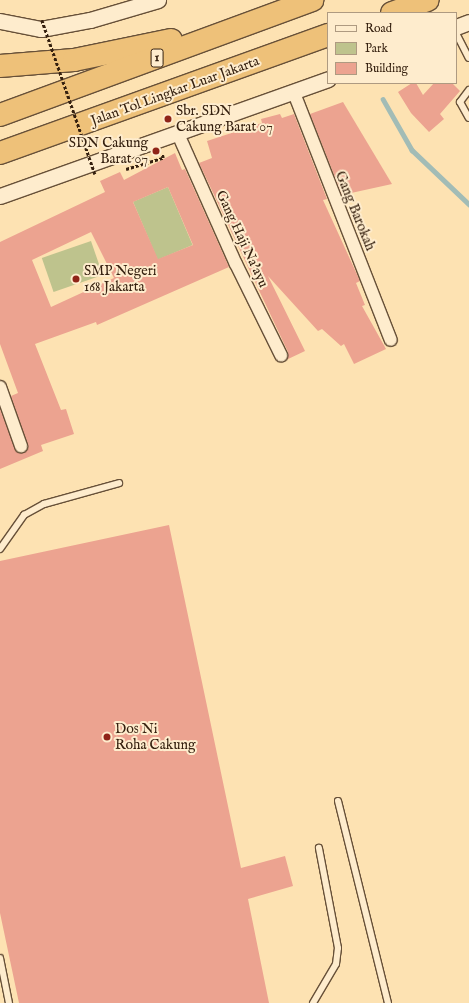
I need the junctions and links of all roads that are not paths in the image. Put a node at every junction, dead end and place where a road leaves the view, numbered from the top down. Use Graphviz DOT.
graph roads {
  1 [pos="158,0"];
  2 [pos="313,0"];
  3 [pos="428,0"];
  4 [pos="283,11"];
  5 [pos="395,12"];
  6 [pos="0,21"];
  7 [pos="469,22"];
  8 [pos="457,27"];
  9 [pos="457,35"];
  10 [pos="327,36"];
  11 [pos="469,58"];
  12 [pos="0,66"];
  13 [pos="327,79"];
  14 [pos="469,90"];
  15 [pos="294,93"];
  16 [pos="0,115"];
  17 [pos="107,116"];
  18 [pos="469,118"];
  19 [pos="178,134"];
  20 [pos="0,153"];
  21 [pos="0,163"];
  22 [pos="0,196"];
  23 [pos="390,340"];
  24 [pos="281,355"];
  25 [pos="0,387"];
  26 [pos="21,446"];
  27 [pos="119,483"];
  28 [pos="0,549"];
  29 [pos="338,801"];
  30 [pos="319,848"];
  31 [pos="0,958"];
  32 [pos="9,1003"];
  33 [pos="313,1003"];
  34 [pos="388,1003"];
  1 -- 6 [label="street"];
  2 -- 4 [label="highway, 1"];
  3 -- 5 [label="highway"];
  4 -- 12 [label="highway"];
  4 -- 16 [label="highway, 1"];
  7 -- 8 [label="street"];
  9 -- 11 [label="lane"];
  10 -- 17 [label="highway, Jalan Tol Lingkar Luar Jakarta"];
  13 -- 15 [label="street"];
  14 -- 18 [label="lane"];
  15 -- 19 [label="street"];
  15 -- 23 [label="street, Gang Barokah"];
  17 -- 20 [label="highway, Jalan Tol Lingkar Luar Jakarta"];
  17 -- 21 [label="highway"];
  19 -- 22 [label="street"];
  19 -- 24 [label="street, Gang Haji Na'ayu"];
  25 -- 26 [label="street"];
  27 -- 28 [label="lane"];
  29 -- 34 [label="lane"];
  30 -- 33 [label="lane"];
  31 -- 32 [label="lane"];
}
